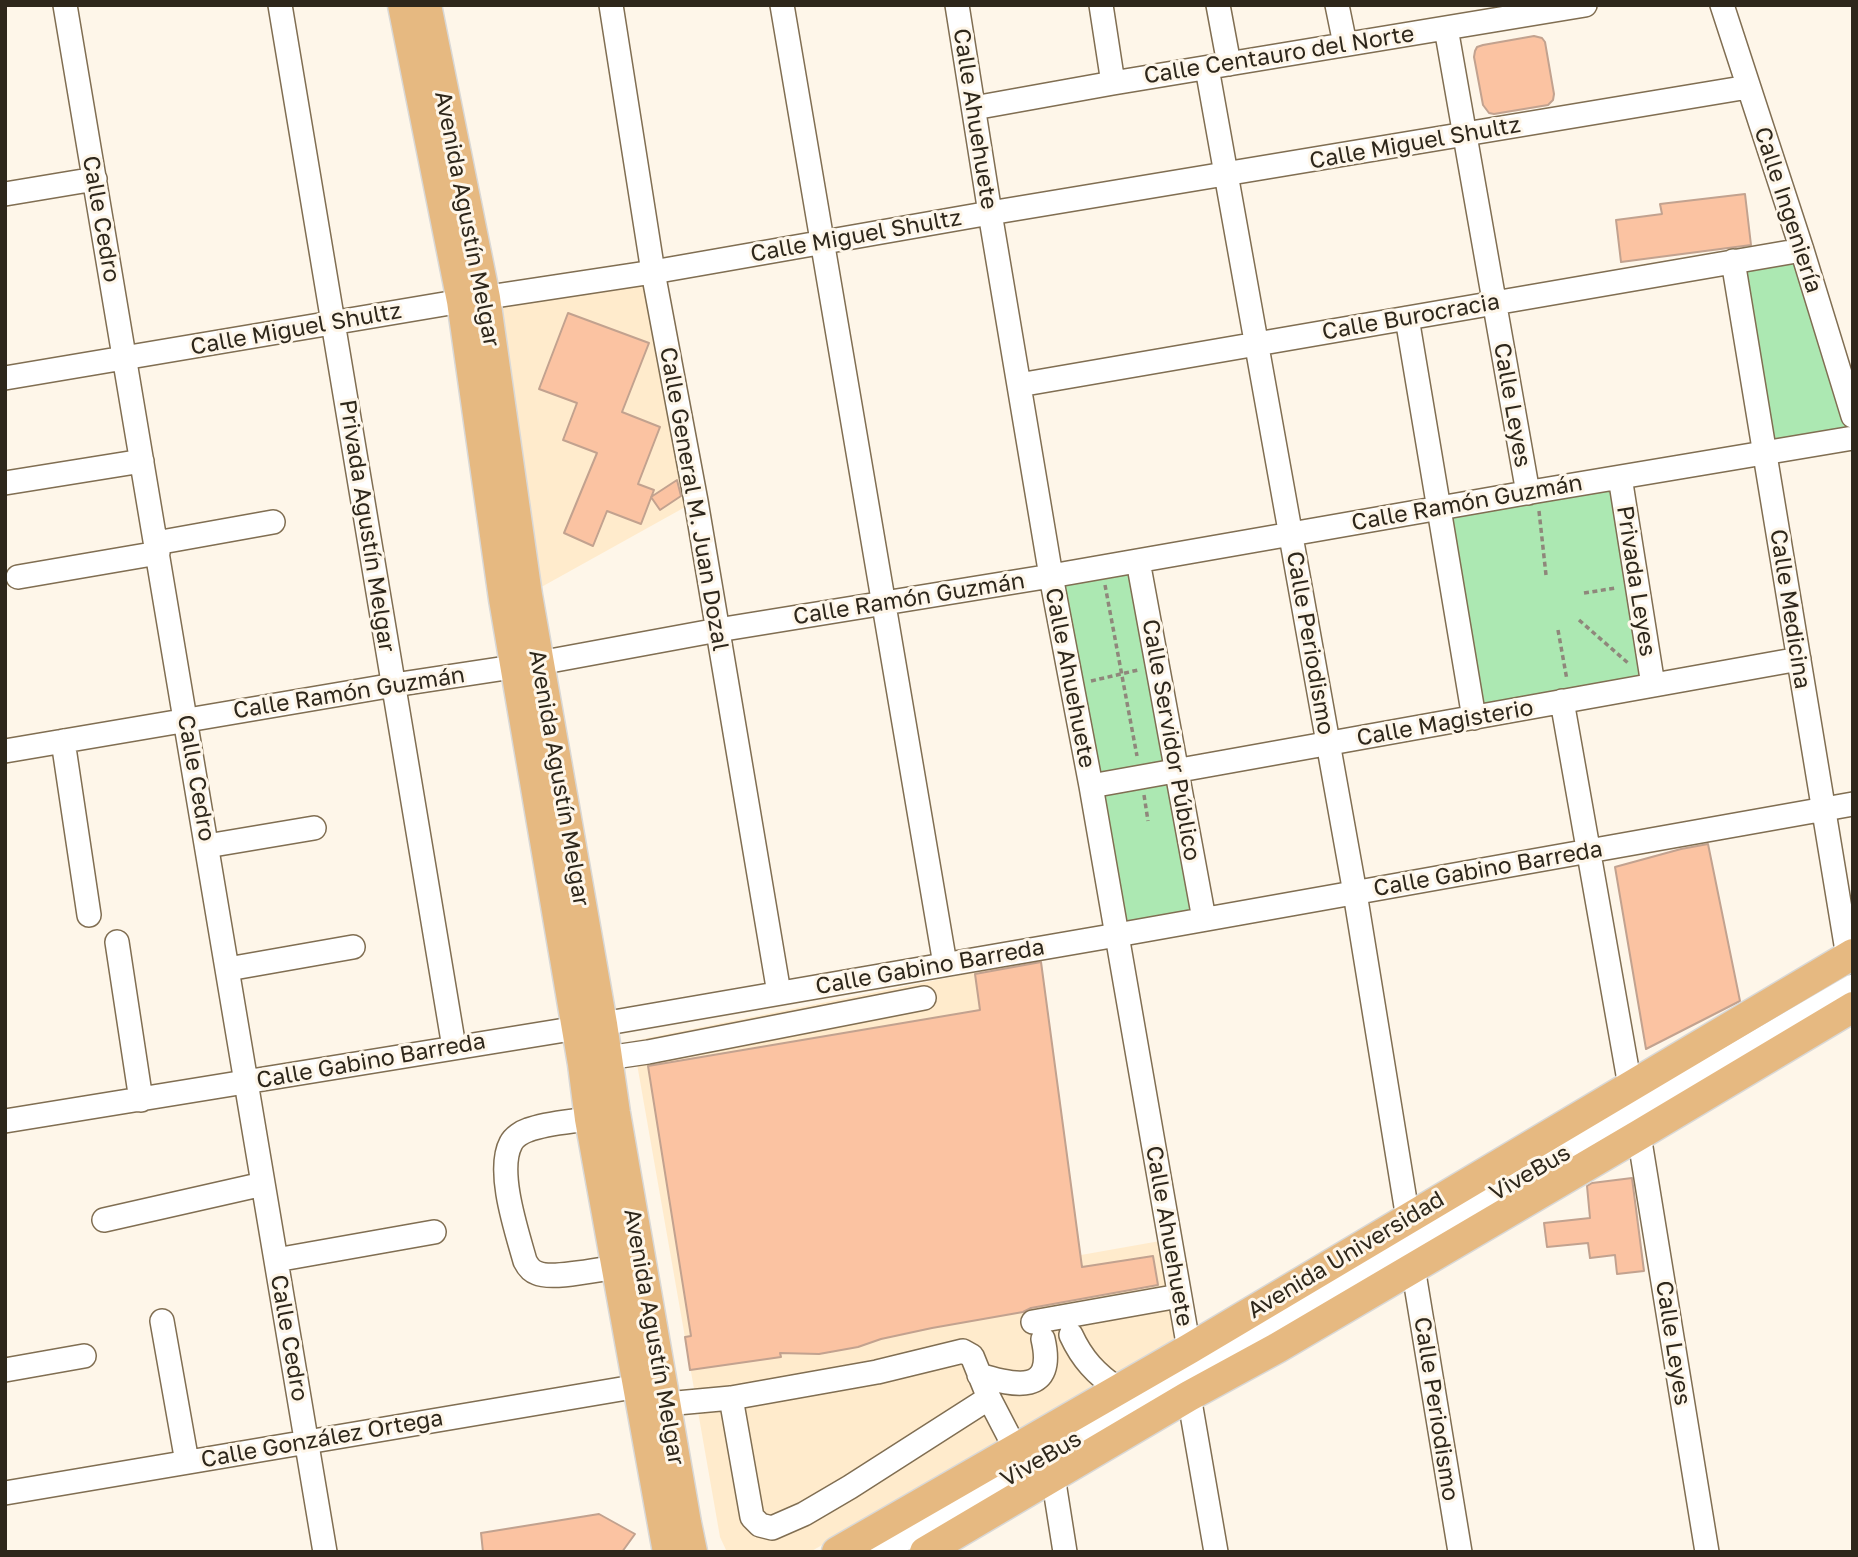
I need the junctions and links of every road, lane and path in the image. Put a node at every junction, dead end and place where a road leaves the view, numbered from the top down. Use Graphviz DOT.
graph roads {
  1 [pos="65,5"];
  2 [pos="280,5"];
  3 [pos="403,5"];
  4 [pos="426,5"];
  5 [pos="611,5"];
  6 [pos="782,5"];
  7 [pos="957,5"];
  8 [pos="1101,5"];
  9 [pos="1218,5"];
  10 [pos="1337,5"];
  11 [pos="1585,5"];
  12 [pos="1722,5"];
  13 [pos="1509,11"];
  14 [pos="1446,28"];
  15 [pos="1345,44"];
  16 [pos="1218,66"];
  17 [pos="1113,83"];
  18 [pos="1748,87"];
  19 [pos="974,108"];
  20 [pos="1465,135"];
  21 [pos="1227,174"];
  22 [pos="95,179"];
  23 [pos="5,194"];
  24 [pos="990,213"];
  25 [pos="822,242"];
  26 [pos="1802,250"];
  27 [pos="1733,261"];
  28 [pos="653,272"];
  29 [pos="474,300"];
  30 [pos="1494,303"];
  31 [pos="1407,318"];
  32 [pos="333,323"];
  33 [pos="1256,344"];
  34 [pos="125,358"];
  35 [pos="5,378"];
  36 [pos="1019,384"];
  37 [pos="1853,416"];
  38 [pos="1853,438"];
  39 [pos="1764,453"];
  40 [pos="142,461"];
  41 [pos="1620,477"];
  42 [pos="5,483"];
  43 [pos="1532,492"];
  44 [pos="1439,508"];
  45 [pos="273,522"];
  46 [pos="1290,534"];
  47 [pos="157,548"];
  48 [pos="1138,561"];
  49 [pos="1102,567"];
  50 [pos="1546,575"];
  51 [pos="1051,576"];
  52 [pos="19,577"];
  53 [pos="1637,585"];
  54 [pos="1584,593"];
  55 [pos="884,604"];
  56 [pos="1579,620"];
  57 [pos="718,630"];
  58 [pos="1558,630"];
  59 [pos="1799,659"];
  60 [pos="528,665"];
  61 [pos="1158,666"];
  62 [pos="1122,674"];
  63 [pos="394,685"];
  64 [pos="1653,685"];
  65 [pos="1072,686"];
  66 [pos="1566,701"];
  67 [pos="1474,718"];
  68 [pos="186,720"];
  69 [pos="63,741"];
  70 [pos="1328,744"];
  71 [pos="5,751"];
  72 [pos="1177,770"];
  73 [pos="1141,776"];
  74 [pos="1091,786"];
  75 [pos="1853,804"];
  76 [pos="1823,809"];
  77 [pos="314,828"];
  78 [pos="207,846"];
  79 [pos="1587,850"];
  80 [pos="1354,893"];
  81 [pos="89,915"];
  82 [pos="1204,919"];
  83 [pos="1117,935"];
  84 [pos="117,942"];
  85 [pos="352,947"];
  86 [pos="944,964"];
  87 [pos="1851,966"];
  88 [pos="228,969"];
  89 [pos="779,993"];
  90 [pos="924,998"];
  91 [pos="1853,1007"];
  92 [pos="589,1026"];
  93 [pos="454,1047"];
  94 [pos="607,1058"];
  95 [pos="247,1082"];
  96 [pos="1630,1086"];
  97 [pos="141,1100"];
  98 [pos="603,1116"];
  99 [pos="5,1121"];
  100 [pos="1639,1135"];
  101 [pos="263,1184"];
  102 [pos="1408,1219"];
  103 [pos="104,1220"];
  104 [pos="434,1232"];
  105 [pos="276,1260"];
  106 [pos="618,1267"];
  107 [pos="1413,1267"];
  108 [pos="1180,1296"];
  109 [pos="162,1321"];
  110 [pos="1071,1335"];
  111 [pos="1189,1349"];
  112 [pos="84,1356"];
  113 [pos="5,1370"];
  114 [pos="979,1375"];
  115 [pos="639,1386"];
  116 [pos="1118,1389"];
  117 [pos="1189,1396"];
  118 [pos="731,1398"];
  119 [pos="989,1398"];
  120 [pos="666,1404"];
  121 [pos="307,1442"];
  122 [pos="1015,1448"];
  123 [pos="187,1462"];
  124 [pos="1053,1476"];
  125 [pos="5,1493"];
  126 [pos="686,1523"];
  127 [pos="325,1552"];
  128 [pos="668,1552"];
  129 [pos="692,1552"];
  130 [pos="709,1552"];
  131 [pos="837,1552"];
  132 [pos="882,1552"];
  133 [pos="925,1552"];
  134 [pos="1065,1552"];
  135 [pos="1216,1552"];
  136 [pos="1460,1552"];
  137 [pos="1707,1552"];
  1 -- 22 [label="street, Calle Cedro"];
  2 -- 32 [label="street, Privada Agustín Melgar"];
  3 -- 29 [label="main road, Avenida Agustín Melgar"];
  4 -- 29 [label="main road, Avenida Agustín Melgar"];
  5 -- 28 [label="street, Calle General M. Juan Dozal"];
  6 -- 25 [label="street"];
  7 -- 19 [label="street, Calle Ahuehuete"];
  8 -- 17 [label="street"];
  9 -- 16 [label="street, Calle Periodismo"];
  10 -- 15 [label="street"];
  11 -- 13 [label="street, Calle Centauro del Norte"];
  12 -- 18 [label="street, Calle Ingeniería"];
  13 -- 14 [label="street, Calle Centauro del Norte"];
  14 -- 15 [label="street, Calle Centauro del Norte"];
  14 -- 20 [label="street, Calle Leyes"];
  15 -- 16 [label="street, Calle Centauro del Norte"];
  16 -- 17 [label="street, Calle Centauro del Norte"];
  16 -- 21 [label="street, Calle Periodismo"];
  17 -- 19 [label="street, Calle Centauro del Norte"];
  18 -- 20 [label="street, Calle Miguel Shultz"];
  18 -- 26 [label="street, Calle Ingeniería"];
  19 -- 24 [label="street, Calle Ahuehuete"];
  20 -- 21 [label="street, Calle Miguel Shultz"];
  20 -- 30 [label="street, Calle Leyes"];
  21 -- 24 [label="street, Calle Miguel Shultz"];
  21 -- 33 [label="street, Calle Periodismo"];
  22 -- 23 [label="street"];
  22 -- 34 [label="street, Calle Cedro"];
  24 -- 25 [label="street, Calle Miguel Shultz"];
  24 -- 36 [label="street, Calle Ahuehuete"];
  25 -- 28 [label="street, Calle Miguel Shultz"];
  25 -- 55 [label="street"];
  26 -- 27 [label="street, Calle Burocracia"];
  26 -- 37 [label="street, Calle Ingeniería"];
  27 -- 30 [label="street, Calle Burocracia"];
  27 -- 39 [label="street, Calle Medicina"];
  28 -- 29 [label="street, Calle Miguel Shultz"];
  28 -- 57 [label="street, Calle General M. Juan Dozal"];
  29 -- 32 [label="street, Calle Miguel Shultz"];
  29 -- 60 [label="main road, Avenida Agustín Melgar"];
  30 -- 31 [label="street, Calle Burocracia"];
  30 -- 43 [label="street, Calle Leyes"];
  31 -- 33 [label="street, Calle Burocracia"];
  31 -- 44 [label="street"];
  32 -- 34 [label="street, Calle Miguel Shultz"];
  32 -- 63 [label="street, Privada Agustín Melgar"];
  33 -- 36 [label="street, Calle Burocracia"];
  33 -- 46 [label="street, Calle Periodismo"];
  34 -- 35 [label="street, Calle Miguel Shultz"];
  34 -- 40 [label="street, Calle Cedro"];
  36 -- 51 [label="street, Calle Ahuehuete"];
  38 -- 39 [label="street, Calle Ramón Guzmán"];
  39 -- 41 [label="street, Calle Ramón Guzmán"];
  39 -- 59 [label="street, Calle Medicina"];
  40 -- 42 [label="street"];
  40 -- 47 [label="street, Calle Cedro"];
  41 -- 43 [label="street, Calle Ramón Guzmán"];
  41 -- 53 [label="street, Privada Leyes"];
  43 -- 44 [label="street, Calle Ramón Guzmán"];
  43 -- 50 [label="path"];
  44 -- 46 [label="street, Calle Ramón Guzmán"];
  44 -- 67 [label="street"];
  45 -- 47 [label="street"];
  46 -- 48 [label="street, Calle Ramón Guzmán"];
  46 -- 70 [label="street, Calle Periodismo"];
  47 -- 52 [label="street"];
  47 -- 68 [label="street, Calle Cedro"];
  48 -- 49 [label="street, Calle Ramón Guzmán"];
  48 -- 61 [label="street, Calle Servidor Público"];
  49 -- 51 [label="street, Calle Ramón Guzmán"];
  49 -- 62 [label="path"];
  51 -- 55 [label="street, Calle Ramón Guzmán"];
  51 -- 65 [label="street, Calle Ahuehuete"];
  53 -- 54 [label="path"];
  53 -- 64 [label="street, Privada Leyes"];
  55 -- 57 [label="street, Calle Ramón Guzmán"];
  55 -- 86 [label="street"];
  56 -- 64 [label="path"];
  57 -- 60 [label="street, Calle Ramón Guzmán"];
  57 -- 89 [label="street, Calle General M. Juan Dozal"];
  58 -- 66 [label="path"];
  59 -- 64 [label="street, Calle Magisterio"];
  59 -- 76 [label="street, Calle Medicina"];
  60 -- 63 [label="street, Calle Ramón Guzmán"];
  60 -- 92 [label="main road, Avenida Agustín Melgar"];
  61 -- 62 [label="path"];
  61 -- 72 [label="street, Calle Servidor Público"];
  62 -- 65 [label="path"];
  62 -- 73 [label="path"];
  63 -- 68 [label="street, Calle Ramón Guzmán"];
  63 -- 93 [label="street, Privada Agustín Melgar"];
  64 -- 66 [label="street, Calle Magisterio"];
  65 -- 74 [label="street, Calle Ahuehuete"];
  66 -- 67 [label="street, Calle Magisterio"];
  66 -- 79 [label="street"];
  67 -- 70 [label="street, Calle Magisterio"];
  68 -- 69 [label="street, Calle Ramón Guzmán"];
  68 -- 78 [label="street, Calle Cedro"];
  69 -- 71 [label="street, Calle Ramón Guzmán"];
  69 -- 81 [label="street"];
  70 -- 72 [label="street, Calle Magisterio"];
  70 -- 80 [label="street, Calle Periodismo"];
  72 -- 73 [label="street, Calle Magisterio"];
  72 -- 82 [label="street, Calle Servidor Público"];
  73 -- 74 [label="street, Calle Magisterio"];
  74 -- 83 [label="street, Calle Ahuehuete"];
  75 -- 76 [label="street, Calle Gabino Barreda"];
  76 -- 79 [label="street, Calle Gabino Barreda"];
  76 -- 87 [label="street, Calle Medicina"];
  77 -- 78 [label="street"];
  78 -- 88 [label="street, Calle Cedro"];
  79 -- 80 [label="street, Calle Gabino Barreda"];
  79 -- 96 [label="street"];
  80 -- 82 [label="street, Calle Gabino Barreda"];
  80 -- 102 [label="street, Calle Periodismo"];
  82 -- 83 [label="street, Calle Gabino Barreda"];
  83 -- 86 [label="street, Calle Gabino Barreda"];
  83 -- 108 [label="street, Calle Ahuehuete"];
  84 -- 97 [label="street"];
  85 -- 88 [label="street"];
  86 -- 89 [label="street, Calle Gabino Barreda"];
  87 -- 96 [label="main road, Avenida Universidad"];
  87 -- 132 [label="street, ViveBus"];
  88 -- 95 [label="street, Calle Cedro"];
  89 -- 92 [label="street, Calle Gabino Barreda"];
  90 -- 94 [label="street"];
  91 -- 100 [label="main road, Avenida Universidad"];
  92 -- 93 [label="street, Calle Gabino Barreda"];
  92 -- 94 [label="main road, Avenida Agustín Melgar"];
  92 -- 98 [label="main road, Avenida Agustín Melgar"];
  93 -- 95 [label="street, Calle Gabino Barreda"];
  94 -- 98 [label="main road, Avenida Agustín Melgar"];
  95 -- 97 [label="street, Calle Gabino Barreda"];
  95 -- 101 [label="street, Calle Cedro"];
  96 -- 102 [label="main road, Avenida Universidad"];
  97 -- 99 [label="street, Calle Gabino Barreda"];
  98 -- 106 [label="main road, Avenida Agustín Melgar"];
  98 -- 106 [label="street"];
  98 -- 120 [label="main road, Avenida Agustín Melgar"];
  100 -- 107 [label="main road, Avenida Universidad"];
  100 -- 137 [label="street, Calle Leyes"];
  101 -- 103 [label="street"];
  101 -- 105 [label="street, Calle Cedro"];
  102 -- 111 [label="main road, Avenida Universidad"];
  104 -- 105 [label="street"];
  105 -- 121 [label="street, Calle Cedro"];
  106 -- 115 [label="main road, Avenida Agustín Melgar"];
  107 -- 117 [label="main road, Avenida Universidad"];
  107 -- 136 [label="street, Calle Periodismo"];
  108 -- 111 [label="street, Calle Ahuehuete"];
  108 -- 114 [label="street"];
  109 -- 123 [label="street"];
  110 -- 116 [label="street"];
  111 -- 116 [label="main road, Avenida Universidad"];
  112 -- 113 [label="street"];
  114 -- 118 [label="street"];
  114 -- 119 [label="street"];
  115 -- 121 [label="street, Calle González Ortega"];
  115 -- 128 [label="main road, Avenida Agustín Melgar"];
  116 -- 122 [label="main road, Avenida Universidad"];
  117 -- 124 [label="main road, Avenida Universidad"];
  117 -- 135 [label="street"];
  118 -- 119 [label="street"];
  118 -- 120 [label="street"];
  119 -- 122 [label="street"];
  120 -- 126 [label="main road, Avenida Agustín Melgar"];
  121 -- 123 [label="street, Calle González Ortega"];
  121 -- 127 [label="street, Calle Cedro"];
  122 -- 131 [label="main road, Avenida Universidad"];
  123 -- 125 [label="street, Calle González Ortega"];
  124 -- 133 [label="main road, Avenida Universidad"];
  124 -- 134 [label="street"];
  126 -- 129 [label="main road, Avenida Agustín Melgar"];
  126 -- 130 [label="main road"];
}
